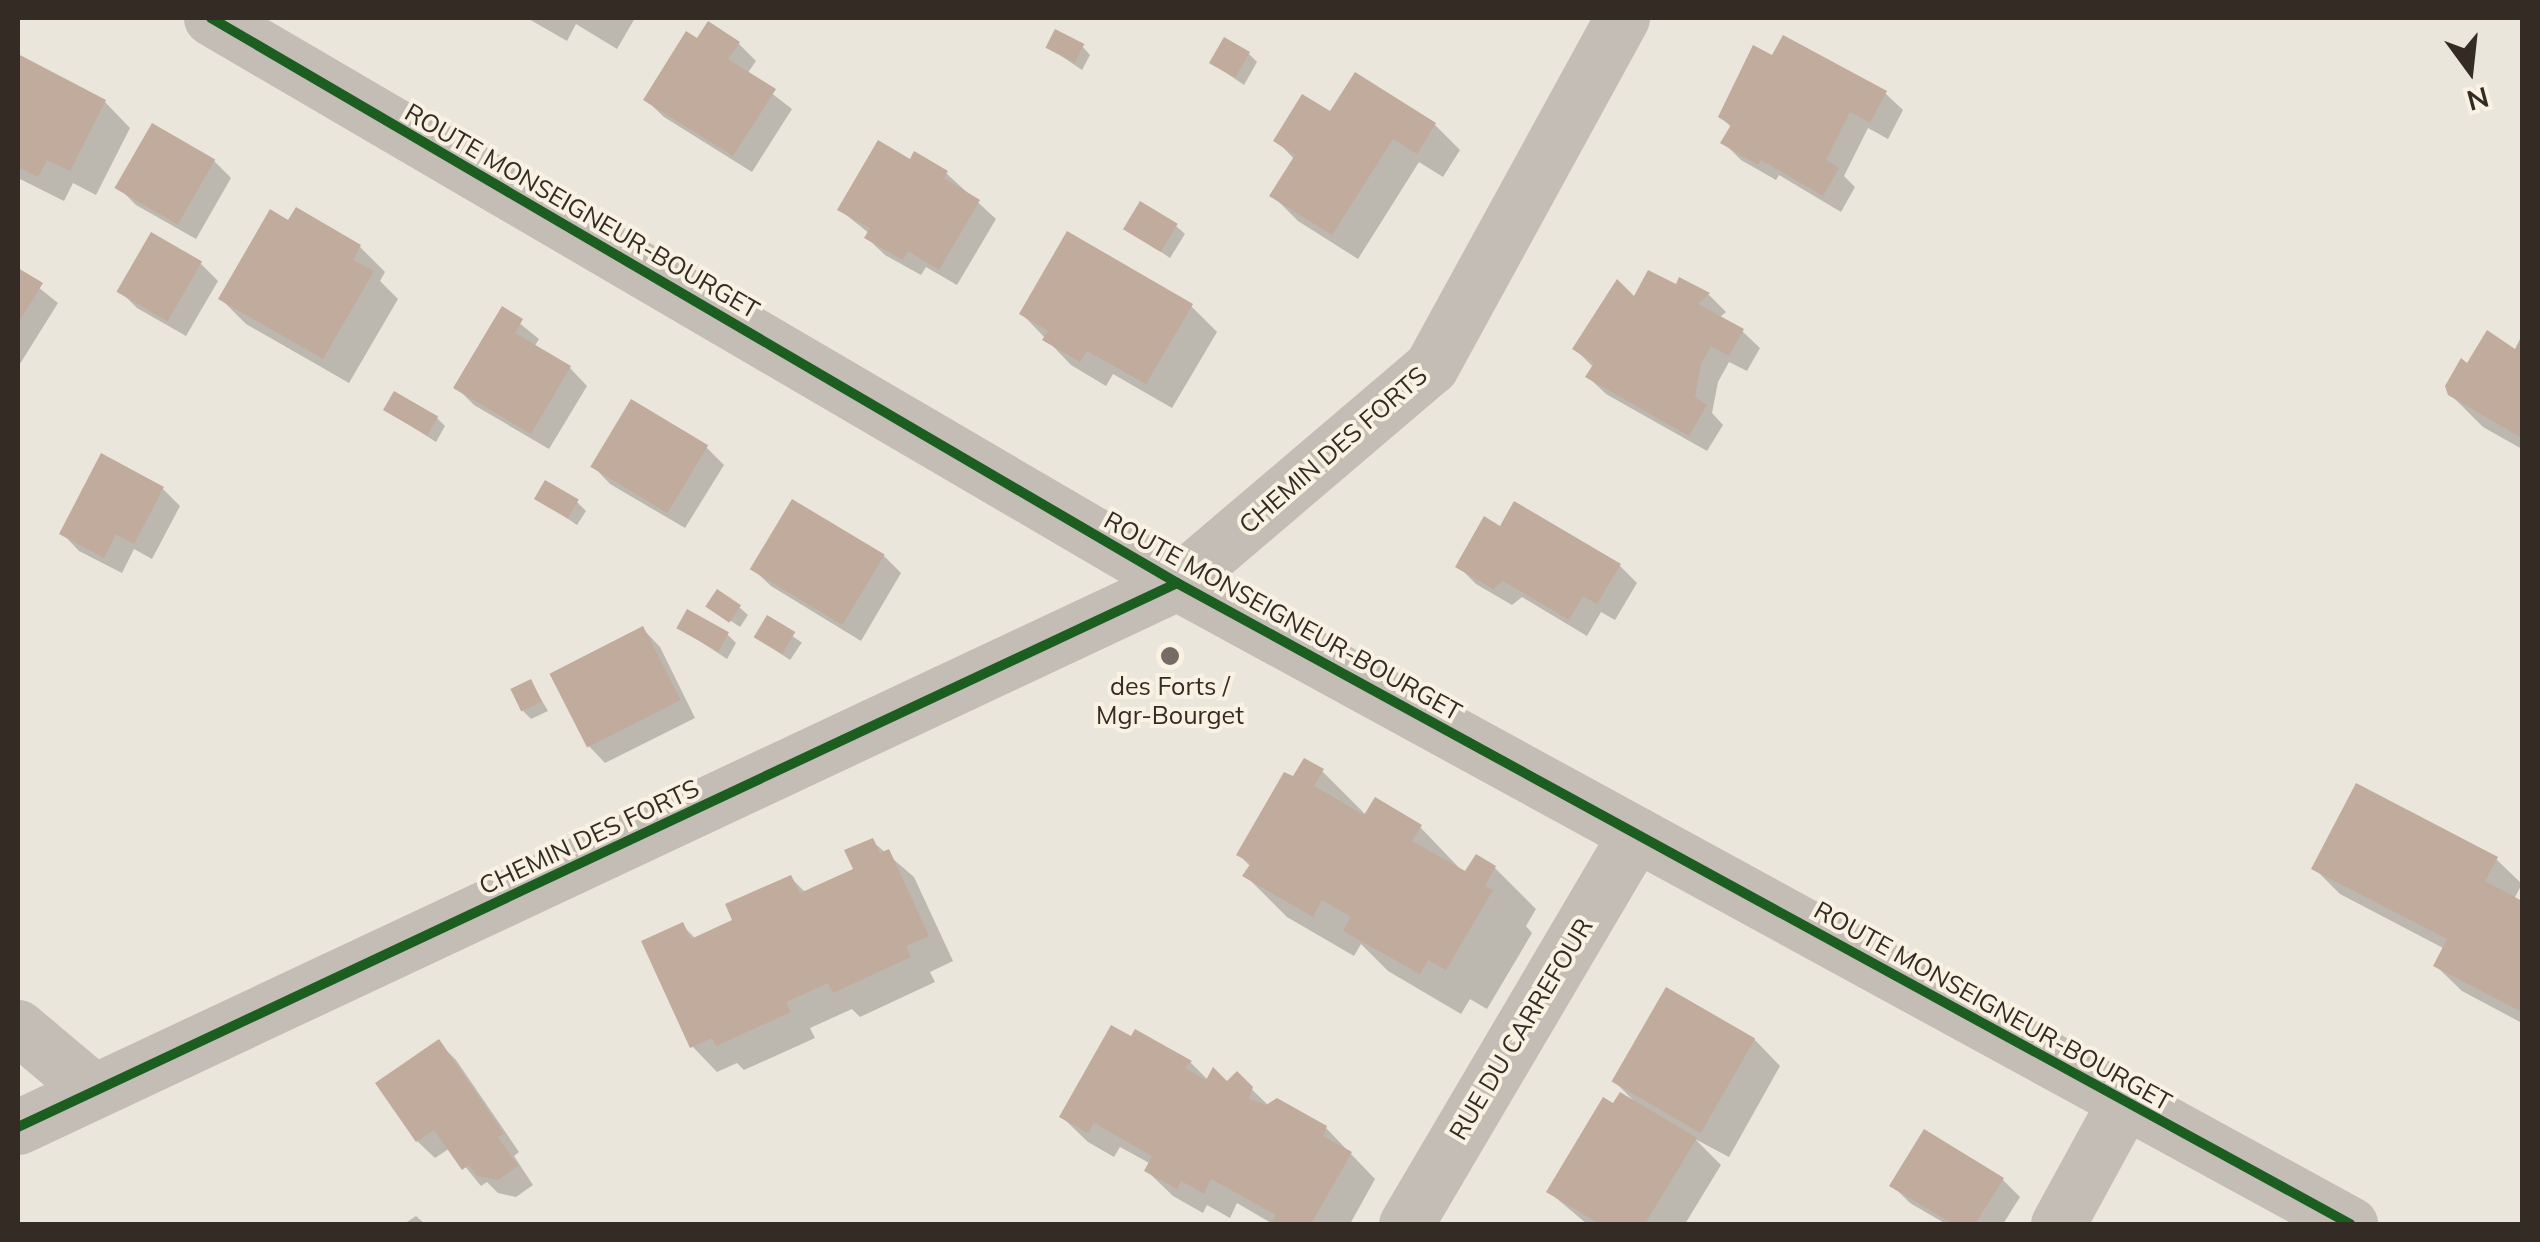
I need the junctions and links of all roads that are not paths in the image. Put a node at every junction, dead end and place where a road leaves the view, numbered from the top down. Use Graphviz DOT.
graph roads {
  1 [pos="211,18"];
  2 [pos="1622,18"];
  3 [pos="1178,583"];
  4 [pos="1636,834"];
  5 [pos="18,1027"];
  6 [pos="94,1091"];
  7 [pos="2124,1101"];
  8 [pos="18,1126"];
  9 [pos="1406,1224"];
  10 [pos="2058,1224"];
  11 [pos="2350,1224"];
  1 -- 3 [label="street, ROUTE MONSEIGNEUR-BOURGET"];
  2 -- 3 [label="street, CHEMIN DES FORTS"];
  3 -- 4 [label="street, ROUTE MONSEIGNEUR-BOURGET"];
  3 -- 6 [label="street, CHEMIN DES FORTS"];
  4 -- 7 [label="street, ROUTE MONSEIGNEUR-BOURGET"];
  4 -- 9 [label="street, RUE DU CARREFOUR"];
  5 -- 6 [label="street"];
  6 -- 8 [label="street, CHEMIN DES FORTS"];
  7 -- 10 [label="street"];
  7 -- 11 [label="street, ROUTE MONSEIGNEUR-BOURGET"];
}
